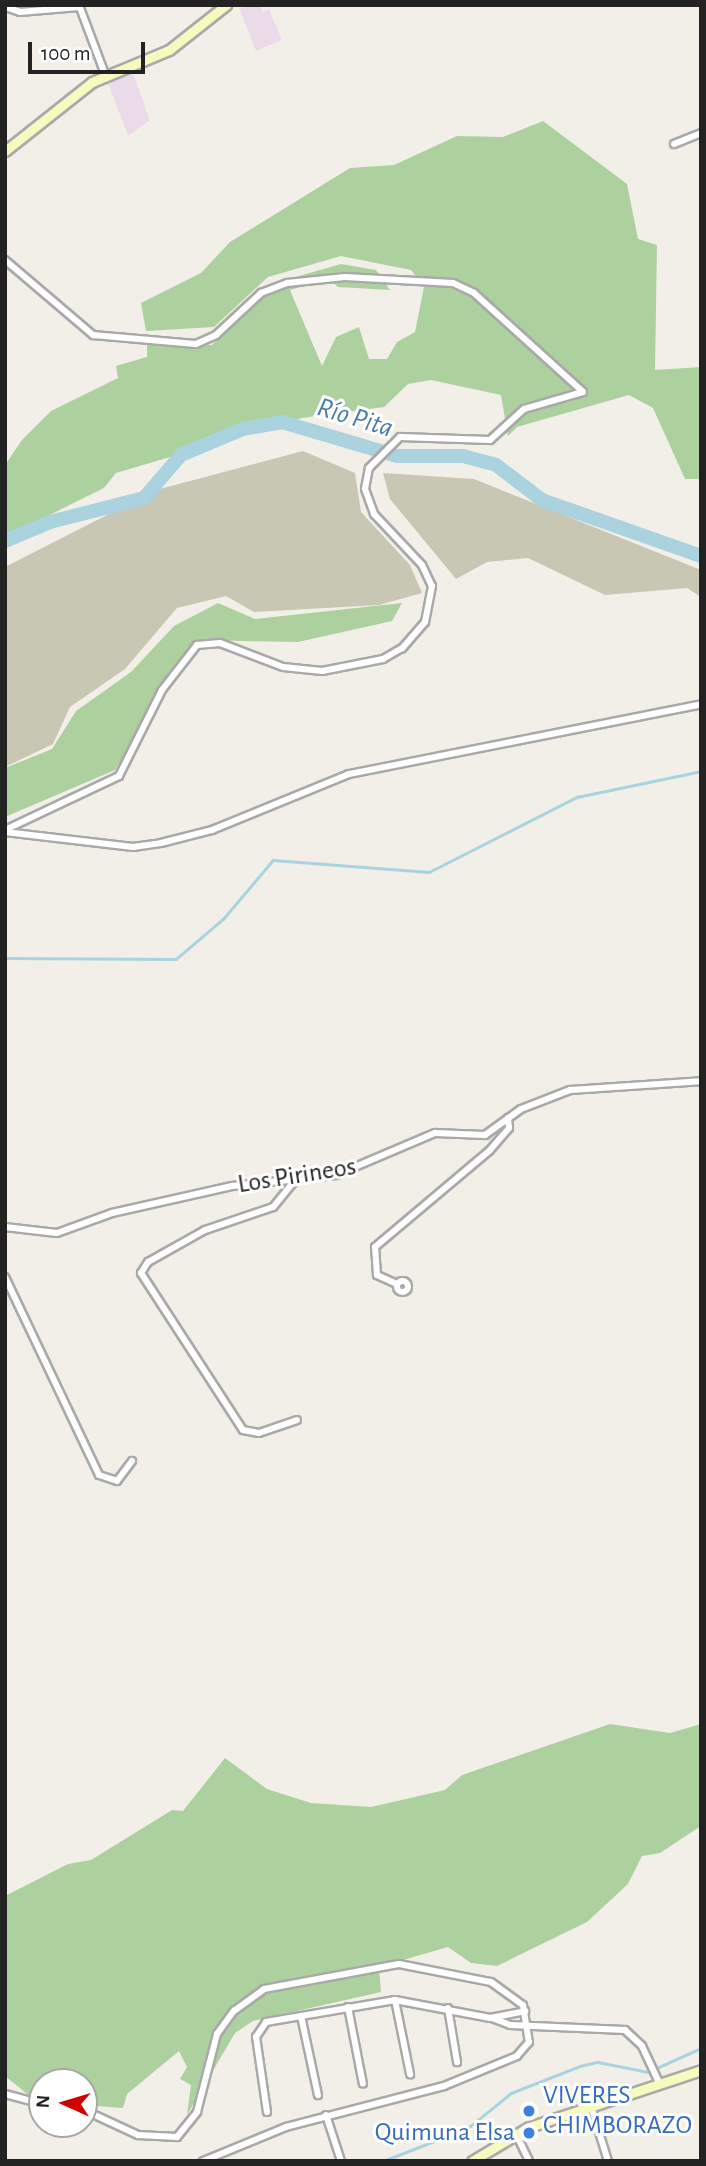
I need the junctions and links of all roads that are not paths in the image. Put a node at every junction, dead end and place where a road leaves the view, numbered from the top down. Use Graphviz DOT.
graph roads {
  1 [pos="226,5"];
  2 [pos="79,6"];
  3 [pos="5,7"];
  4 [pos="105,74"];
  5 [pos="701,133"];
  6 [pos="674,144"];
  7 [pos="5,151"];
  8 [pos="5,260"];
  9 [pos="701,704"];
  10 [pos="5,831"];
  11 [pos="701,1081"];
  12 [pos="508,1118"];
  13 [pos="296,1179"];
  14 [pos="5,1227"];
  15 [pos="5,1277"];
  16 [pos="397,1284"];
  17 [pos="297,1420"];
  18 [pos="132,1461"];
  19 [pos="395,2000"];
  20 [pos="348,2007"];
  21 [pos="448,2008"];
  22 [pos="525,2011"];
  23 [pos="301,2016"];
  24 [pos="490,2018"];
  25 [pos="529,2022"];
  26 [pos="457,2062"];
  27 [pos="701,2070"];
  28 [pos="410,2074"];
  29 [pos="659,2082"];
  30 [pos="363,2084"];
  31 [pos="5,2094"];
  32 [pos="318,2095"];
  33 [pos="28,2100"];
  34 [pos="591,2106"];
  35 [pos="267,2112"];
  36 [pos="326,2115"];
  37 [pos="98,2116"];
  38 [pos="516,2134"];
  39 [pos="202,2161"];
  40 [pos="341,2161"];
  41 [pos="472,2161"];
  42 [pos="530,2161"];
  43 [pos="608,2161"];
  1 -- 4 [label="street"];
  2 -- 3 [label="street"];
  2 -- 4 [label="street"];
  4 -- 7 [label="street"];
  5 -- 6 [label="street"];
  8 -- 10 [label="street"];
  9 -- 10 [label="street"];
  11 -- 12 [label="street, Los Pirineos"];
  12 -- 13 [label="street, Los Pirineos"];
  12 -- 16 [label="street"];
  13 -- 14 [label="street, Los Pirineos"];
  13 -- 17 [label="street"];
  15 -- 18 [label="street"];
  19 -- 20 [label="street"];
  19 -- 21 [label="street"];
  19 -- 28 [label="street"];
  20 -- 23 [label="street"];
  20 -- 30 [label="street"];
  21 -- 24 [label="street"];
  21 -- 26 [label="street"];
  22 -- 24 [label="street"];
  22 -- 25 [label="street"];
  22 -- 37 [label="street"];
  23 -- 32 [label="street"];
  23 -- 35 [label="street"];
  24 -- 25 [label="street"];
  25 -- 29 [label="street"];
  25 -- 36 [label="street"];
  27 -- 29 [label="street"];
  29 -- 34 [label="street"];
  31 -- 33 [label="street"];
  34 -- 38 [label="street"];
  34 -- 43 [label="street"];
  36 -- 39 [label="street"];
  36 -- 40 [label="street"];
  38 -- 41 [label="street"];
  38 -- 42 [label="street"];
}
